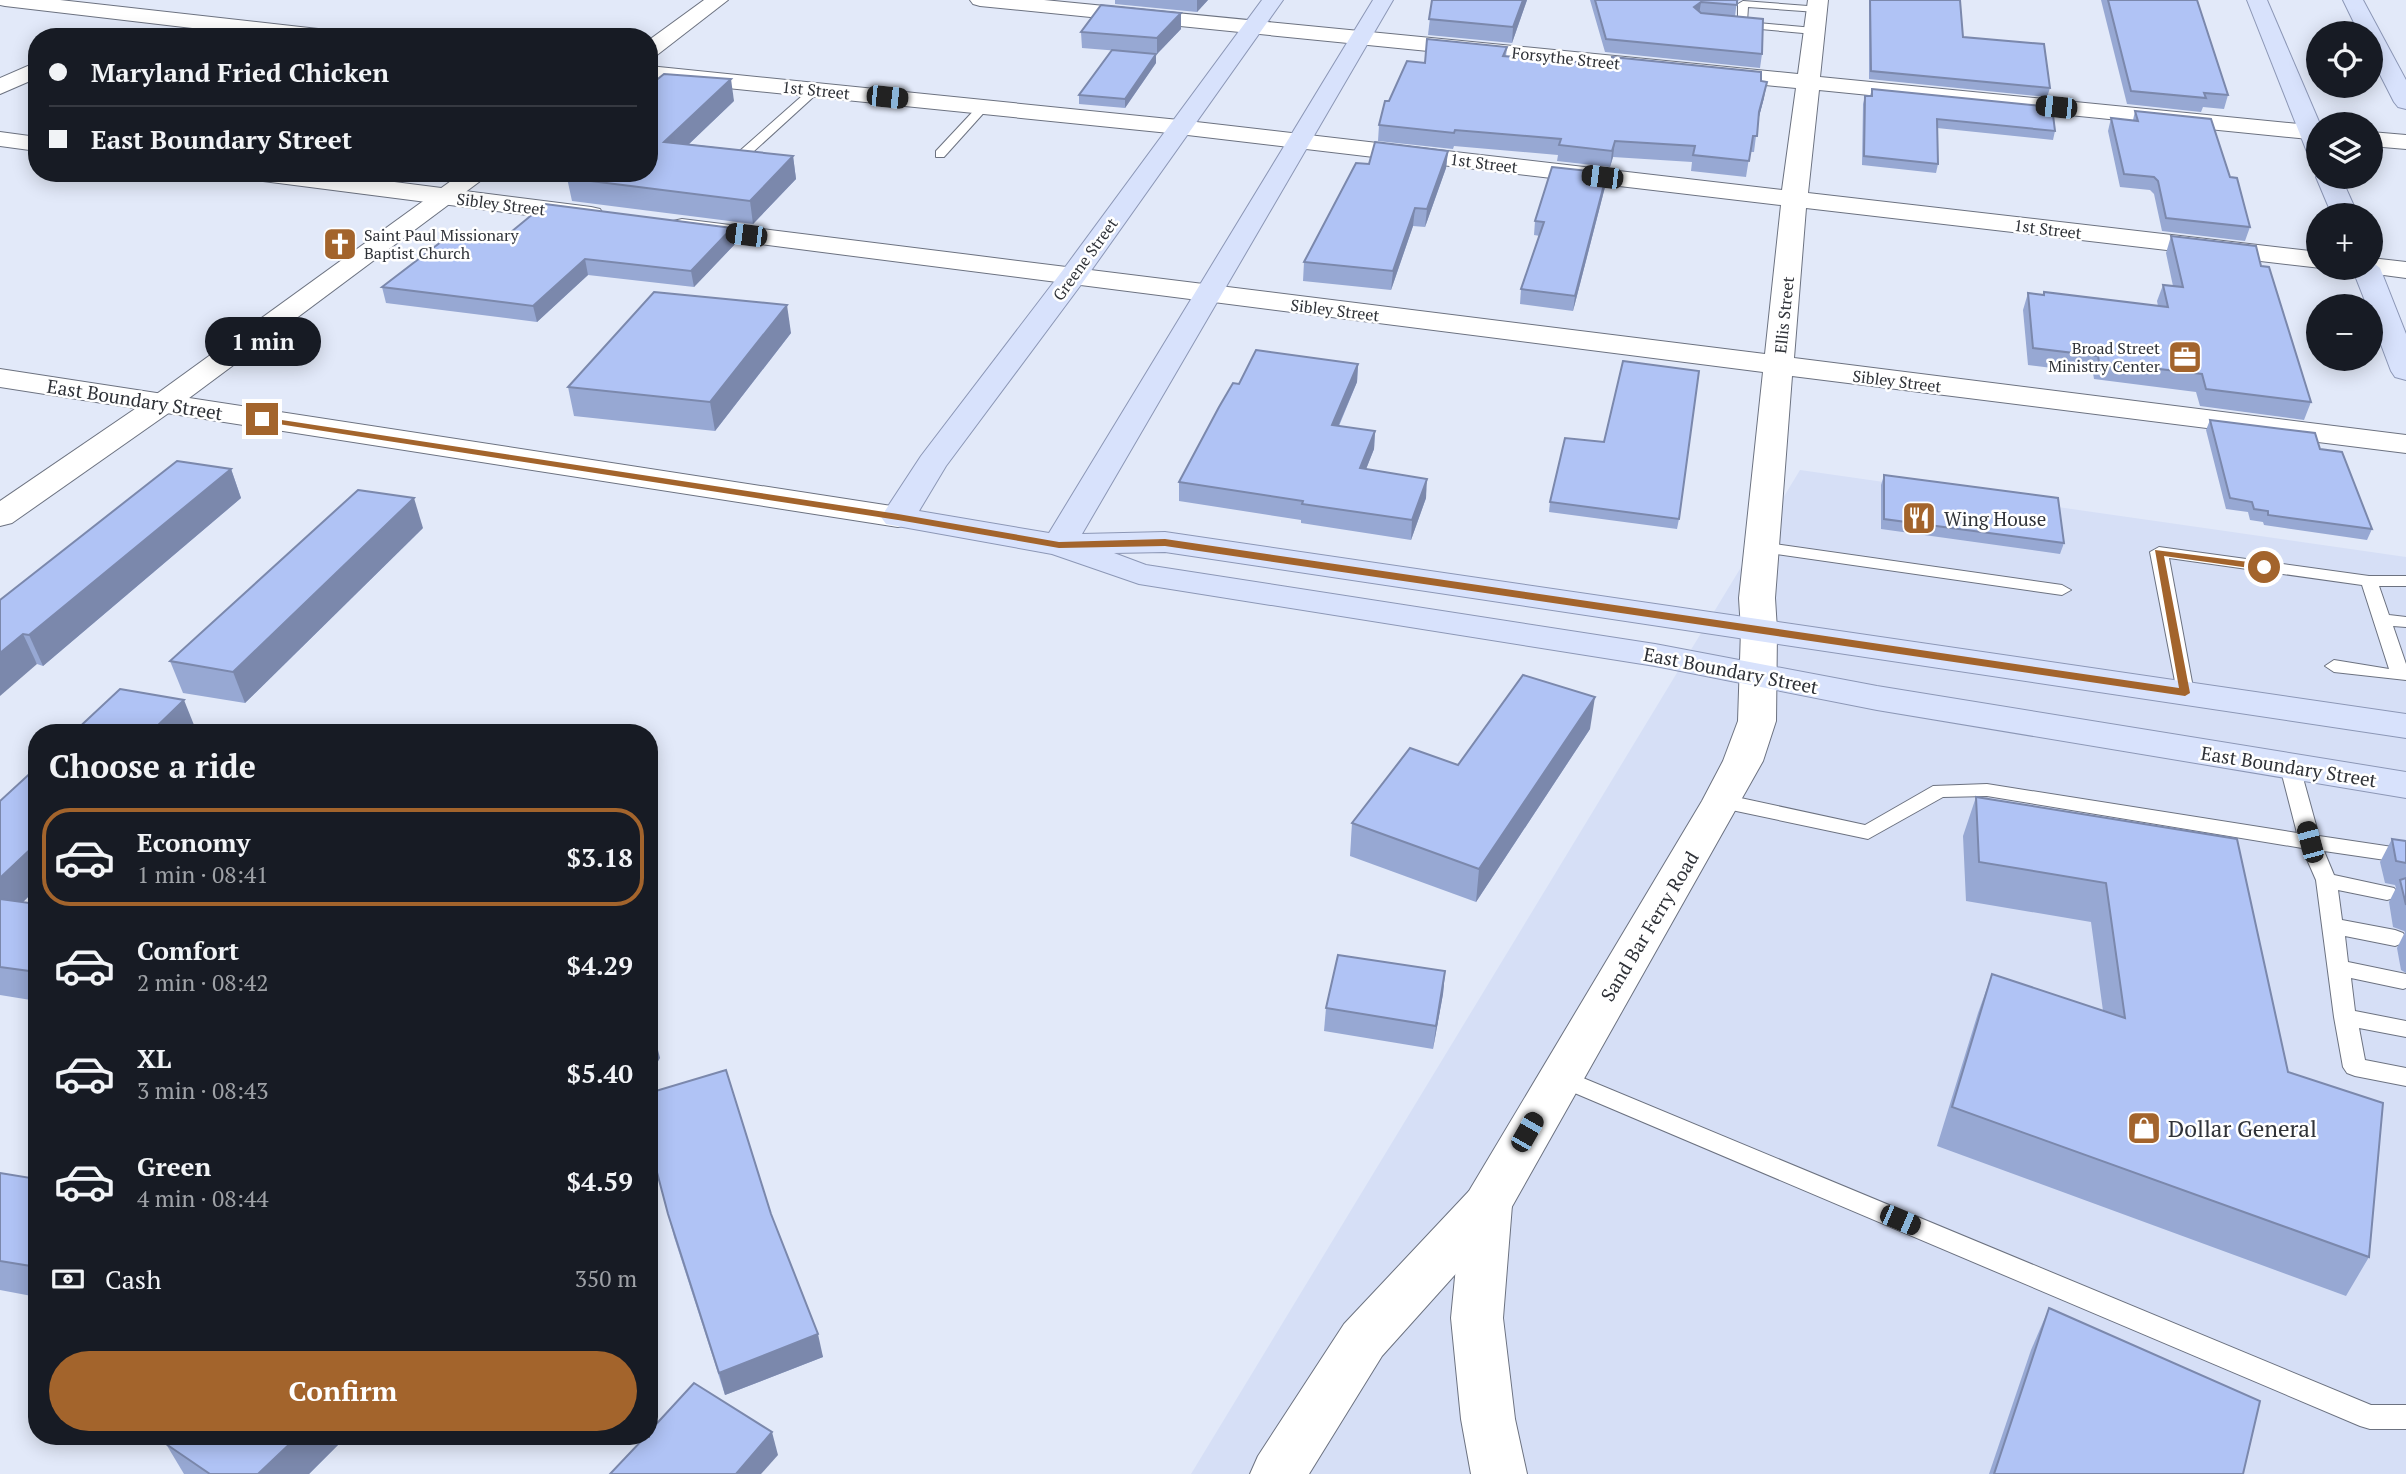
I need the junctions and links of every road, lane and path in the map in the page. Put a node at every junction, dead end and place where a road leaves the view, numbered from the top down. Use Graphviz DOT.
graph roads {
  1 [pos="5,0"];
  2 [pos="175,0"];
  3 [pos="718,0"];
  4 [pos="980,0"];
  5 [pos="1273,0"];
  6 [pos="1383,0"];
  7 [pos="2257,0"];
  8 [pos="2353,0"];
  9 [pos="1816,13"];
  10 [pos="144,16"];
  11 [pos="2364,21"];
  12 [pos="1253,27"];
  13 [pos="121,28"];
  14 [pos="249,28"];
  15 [pos="1360,37"];
  16 [pos="658,43"];
  17 [pos="2383,57"];
  18 [pos="28,73"];
  19 [pos="658,74"];
  20 [pos="1808,83"];
  21 [pos="0,87"];
  22 [pos="815,90"];
  23 [pos="2406,102"];
  24 [pos="983,107"];
  25 [pos="2306,115"];
  26 [pos="1179,127"];
  27 [pos="2306,138"];
  28 [pos="0,139"];
  29 [pos="2383,140"];
  30 [pos="1300,142"];
  31 [pos="2406,142"];
  32 [pos="28,143"];
  33 [pos="940,154"];
  34 [pos="738,159"];
  35 [pos="332,182"];
  36 [pos="467,182"];
  37 [pos="446,197"];
  38 [pos="1794,200"];
  39 [pos="2306,259"];
  40 [pos="2383,267"];
  41 [pos="2406,270"];
  42 [pos="1073,276"];
  43 [pos="2371,280"];
  44 [pos="1209,294"];
  45 [pos="1779,367"];
  46 [pos="2406,371"];
  47 [pos="0,378"];
  48 [pos="162,404"];
  49 [pos="2406,444"];
  50 [pos="0,516"];
  51 [pos="898,517"];
  52 [pos="1059,545"];
  53 [pos="1761,547"];
  54 [pos="2369,581"];
  55 [pos="2406,581"];
  56 [pos="2062,590"];
  57 [pos="2382,619"];
  58 [pos="2406,622"];
  59 [pos="1759,630"];
  60 [pos="2334,666"];
  61 [pos="1758,675"];
  62 [pos="2185,693"];
  63 [pos="2406,726"];
  64 [pos="2290,767"];
  65 [pos="2406,785"];
  66 [pos="1722,801"];
  67 [pos="2310,842"];
  68 [pos="2406,856"];
  69 [pos="2326,880"];
  70 [pos="2387,893"];
  71 [pos="2332,926"];
  72 [pos="2395,938"];
  73 [pos="2339,968"];
  74 [pos="2403,981"];
  75 [pos="2345,1017"];
  76 [pos="2406,1030"];
  77 [pos="1559,1077"];
  78 [pos="2406,1077"];
  79 [pos="1487,1205"];
  80 [pos="2406,1417"];
  81 [pos="1278,1474"];
  82 [pos="1499,1474"];
  1 -- 10 [label="street"];
  2 -- 10 [label="street"];
  3 -- 16 [label="street"];
  4 -- 12 [label="street, Forsythe Street"];
  5 -- 12 [label="main road, Greene Street"];
  6 -- 15 [label="main road"];
  7 -- 25 [label="main road"];
  8 -- 11 [label="main road"];
  9 -- 9 [label="lane"];
  9 -- 20 [label="street, Ellis Street"];
  10 -- 13 [label="street"];
  10 -- 14 [label="street"];
  12 -- 15 [label="street, Forsythe Street"];
  12 -- 26 [label="main road, Greene Street"];
  15 -- 20 [label="street, Forsythe Street"];
  15 -- 30 [label="main road"];
  17 -- 23 [label="main road"];
  18 -- 21 [label="street"];
  19 -- 22 [label="street, 1st Street"];
  20 -- 27 [label="street, Forsythe Street"];
  20 -- 38 [label="street, Ellis Street"];
  22 -- 24 [label="street, 1st Street"];
  22 -- 34 [label="lane"];
  24 -- 26 [label="street, 1st Street"];
  24 -- 33 [label="lane"];
  26 -- 30 [label="street, 1st Street"];
  26 -- 42 [label="main road, Greene Street"];
  28 -- 32 [label="street"];
  29 -- 31 [label="street"];
  30 -- 38 [label="street, 1st Street"];
  30 -- 44 [label="main road"];
  35 -- 37 [label="street, Sibley Street"];
  36 -- 37 [label="street"];
  37 -- 42 [label="street, Sibley Street"];
  37 -- 48 [label="street"];
  38 -- 39 [label="street, 1st Street"];
  38 -- 45 [label="street, Ellis Street"];
  40 -- 41 [label="street"];
  42 -- 44 [label="street, Sibley Street"];
  42 -- 51 [label="main road, Greene Street"];
  43 -- 46 [label="main road"];
  44 -- 45 [label="street, Sibley Street"];
  44 -- 52 [label="main road"];
  45 -- 49 [label="street, Sibley Street"];
  45 -- 53 [label="street, Ellis Street"];
  47 -- 48 [label="street, East Boundary Street"];
  48 -- 50 [label="street"];
  48 -- 51 [label="street, East Boundary Street"];
  51 -- 52 [label="main road, East Boundary Street"];
  52 -- 59 [label="main road, East Boundary Street"];
  52 -- 61 [label="main road, East Boundary Street"];
  53 -- 56 [label="lane"];
  53 -- 59 [label="street, Ellis Street"];
  54 -- 55 [label="lane"];
  54 -- 57 [label="lane"];
  54 -- 62 [label="lane"];
  57 -- 58 [label="lane"];
  57 -- 60 [label="lane"];
  59 -- 61 [label="street, Sand Bar Ferry Road"];
  59 -- 62 [label="main road, East Boundary Street"];
  61 -- 64 [label="main road, East Boundary Street"];
  61 -- 66 [label="street, Sand Bar Ferry Road"];
  62 -- 63 [label="main road, East Boundary Street"];
  64 -- 65 [label="main road, East Boundary Street"];
  64 -- 67 [label="lane"];
  66 -- 67 [label="lane"];
  66 -- 77 [label="street, Sand Bar Ferry Road"];
  67 -- 68 [label="lane"];
  67 -- 69 [label="lane"];
  69 -- 70 [label="lane"];
  69 -- 71 [label="lane"];
  71 -- 72 [label="lane"];
  71 -- 73 [label="lane"];
  73 -- 74 [label="lane"];
  73 -- 75 [label="lane"];
  75 -- 76 [label="lane"];
  75 -- 78 [label="lane"];
  77 -- 79 [label="street, Sand Bar Ferry Road"];
  77 -- 80 [label="lane"];
  79 -- 81 [label="street"];
  79 -- 82 [label="street"];
}
